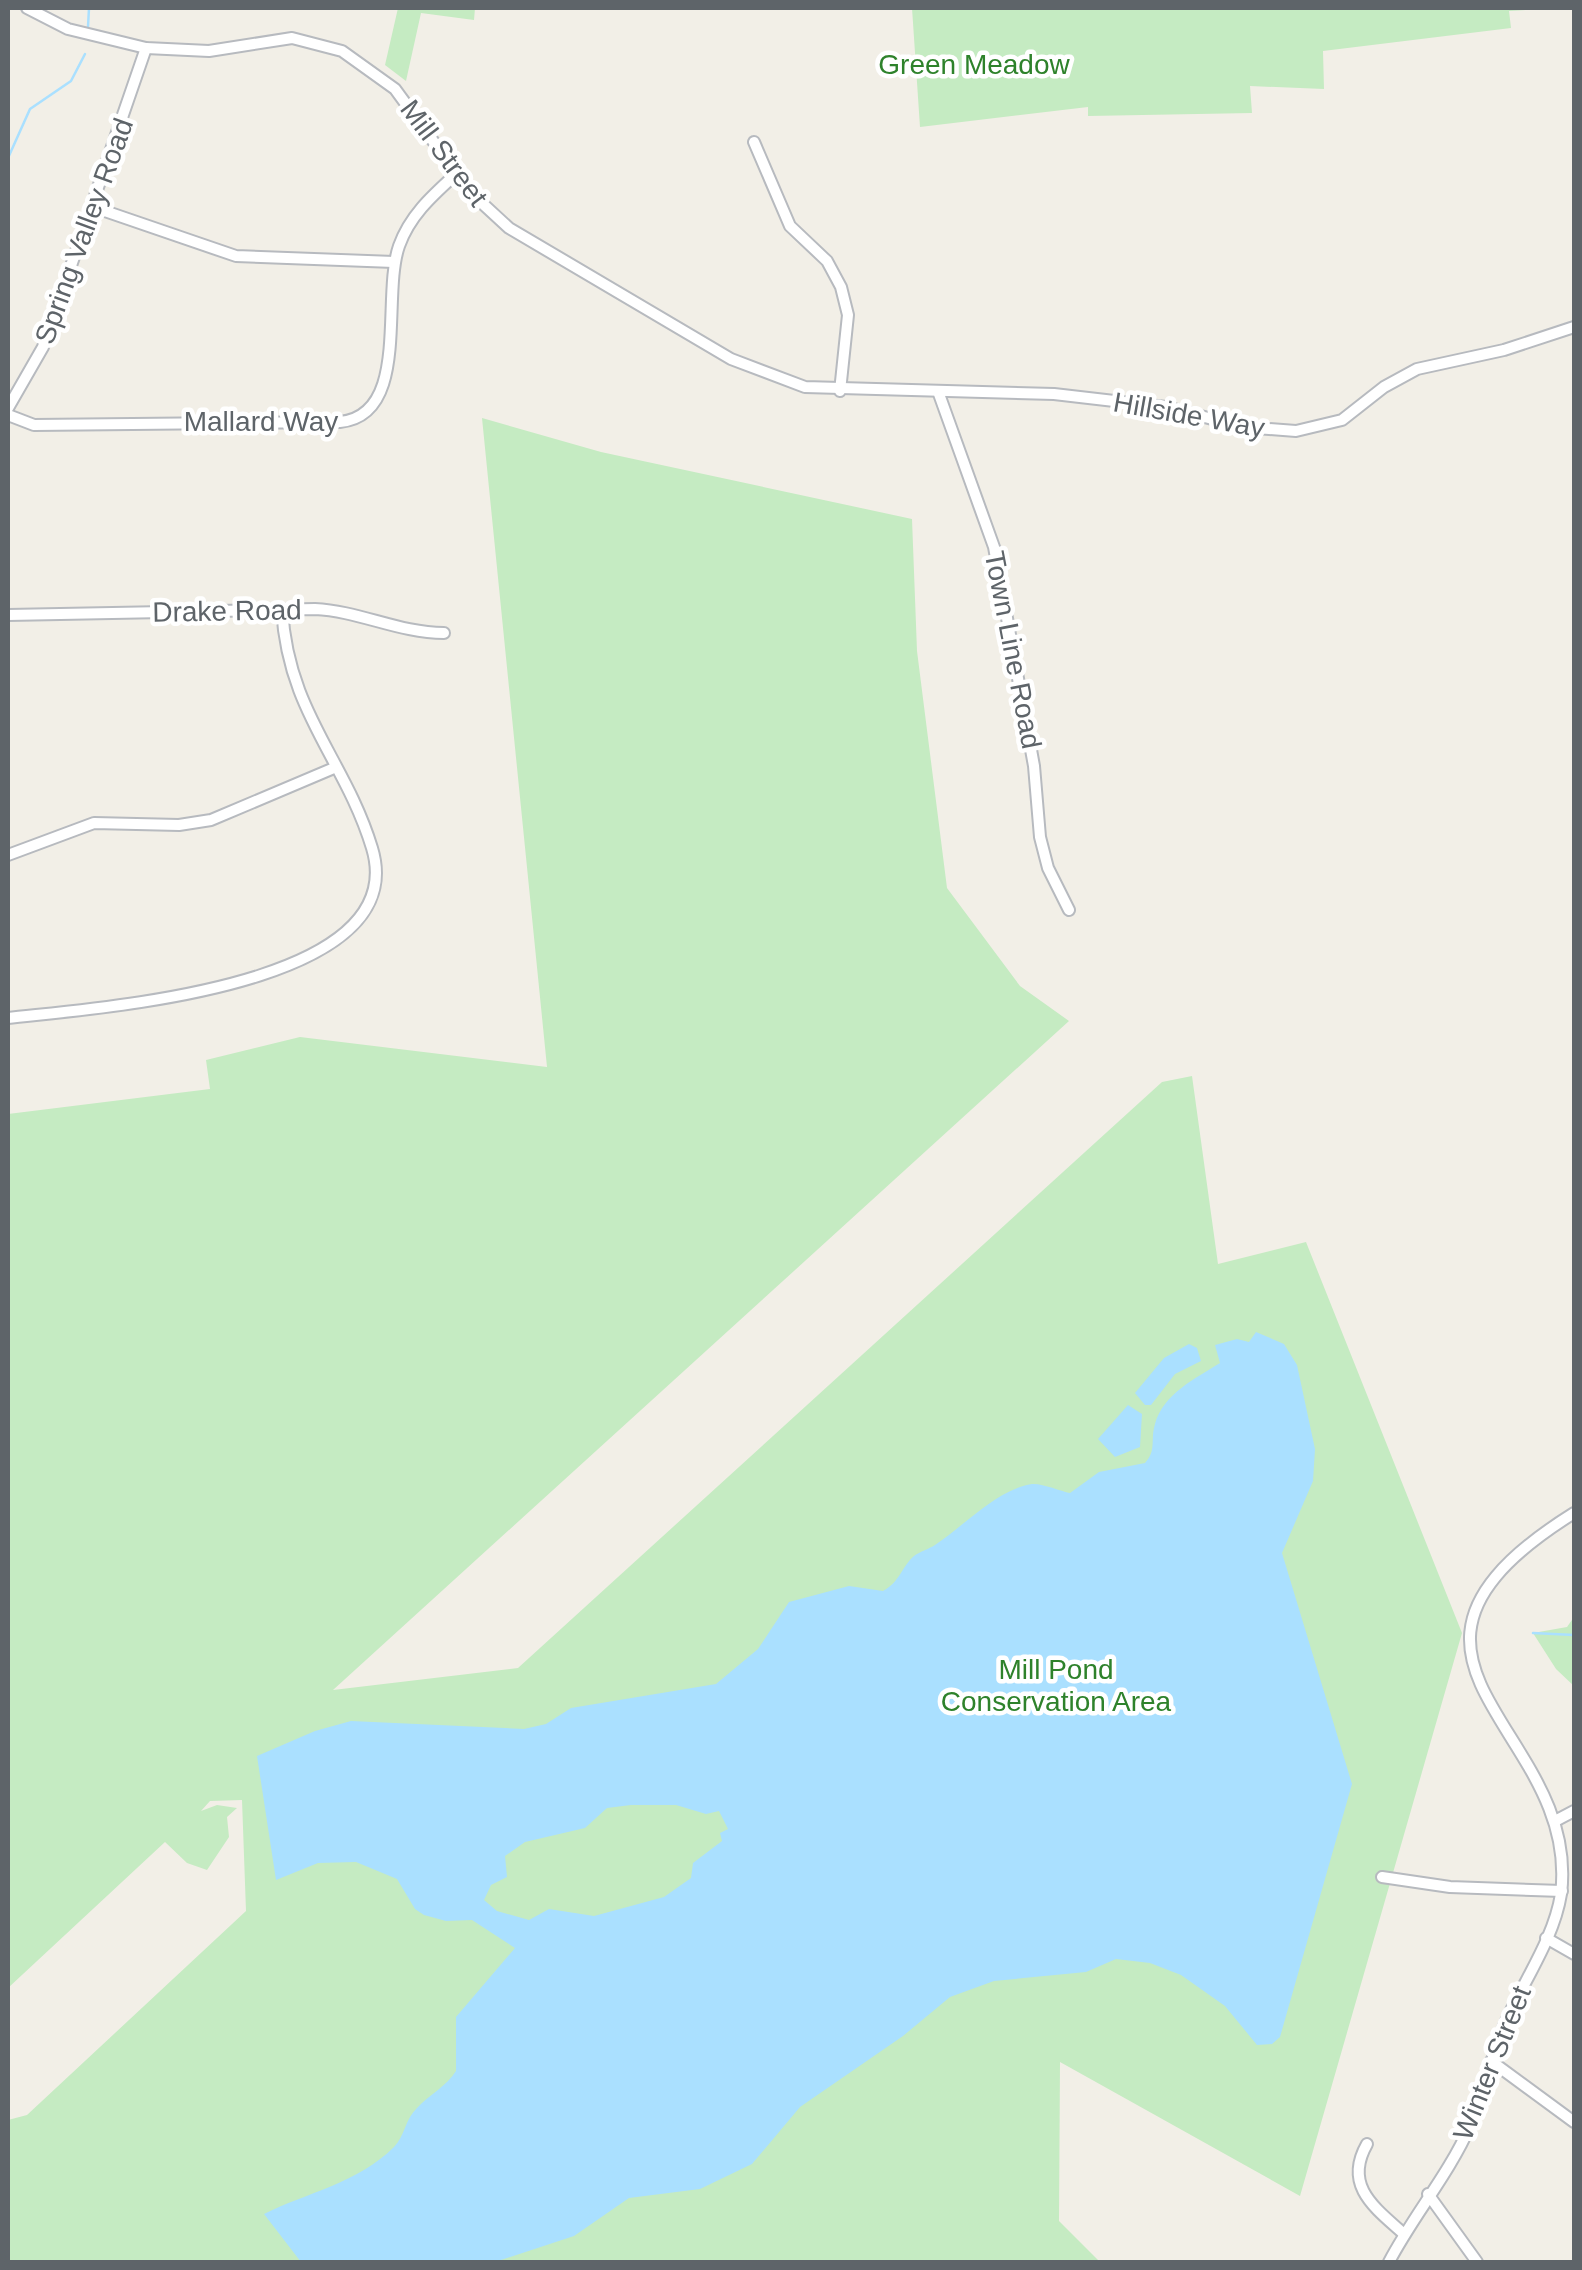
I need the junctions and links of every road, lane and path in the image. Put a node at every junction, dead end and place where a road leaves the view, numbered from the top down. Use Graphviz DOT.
graph roads {
  1 [pos="27,8"];
  2 [pos="146,48"];
  3 [pos="754,142"];
  4 [pos="456,174"];
  5 [pos="93,206"];
  6 [pos="394,262"];
  7 [pos="1574,327"];
  8 [pos="840,391"];
  9 [pos="938,394"];
  10 [pos="960,394"];
  11 [pos="8,412"];
  12 [pos="282,609"];
  13 [pos="8,615"];
  14 [pos="444,633"];
  15 [pos="334,768"];
  16 [pos="8,855"];
  17 [pos="1069,910"];
  18 [pos="8,1018"];
  19 [pos="1574,1513"];
  20 [pos="1574,1811"];
  21 [pos="1555,1821"];
  22 [pos="1382,1877"];
  23 [pos="1562,1891"];
  24 [pos="1546,1938"];
  25 [pos="1574,1954"];
  26 [pos="1491,2061"];
  27 [pos="1574,2122"];
  28 [pos="1366,2144"];
  29 [pos="1428,2194"];
  30 [pos="1404,2234"];
  31 [pos="1389,2262"];
  32 [pos="1477,2262"];
  1 -- 2 [label="street, Mill Street"];
  2 -- 4 [label="street, Mill Street"];
  2 -- 5 [label="street, Spring Valley Road"];
  3 -- 8 [label="street"];
  4 -- 6 [label="street, Mallard Way"];
  4 -- 8 [label="street, Mill Street"];
  5 -- 6 [label="street"];
  5 -- 11 [label="street, Spring Valley Road"];
  6 -- 11 [label="street, Mallard Way"];
  7 -- 10 [label="street, Hillside Way"];
  8 -- 9 [label="street, Mill Street"];
  9 -- 10 [label="street, Mill Street"];
  9 -- 17 [label="street, Town Line Road"];
  12 -- 13 [label="street, Drake Road"];
  12 -- 14 [label="street, Drake Road"];
  12 -- 15 [label="street"];
  15 -- 16 [label="street"];
  15 -- 18 [label="street"];
  19 -- 21 [label="street, Winter Street"];
  20 -- 21 [label="street"];
  21 -- 23 [label="street, Winter Street"];
  22 -- 23 [label="street"];
  23 -- 24 [label="street, Winter Street"];
  24 -- 25 [label="street"];
  24 -- 26 [label="street, Winter Street"];
  26 -- 27 [label="street"];
  26 -- 29 [label="street, Winter Street"];
  28 -- 30 [label="street"];
  29 -- 30 [label="street, Winter Street"];
  29 -- 32 [label="street"];
  30 -- 31 [label="street, Winter Street"];
}
